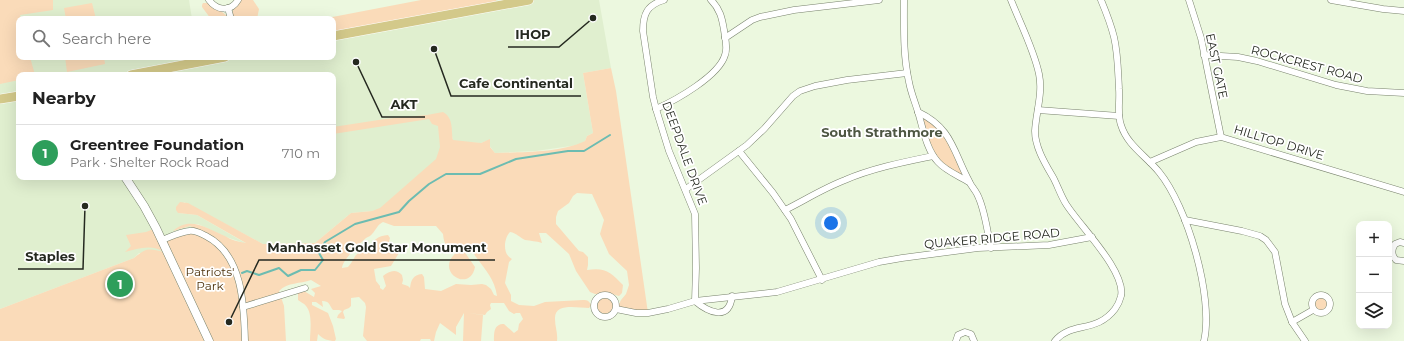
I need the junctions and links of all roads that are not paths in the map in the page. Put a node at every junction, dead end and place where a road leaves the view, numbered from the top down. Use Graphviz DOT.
graph roads {
  1 [pos="210,0"];
  2 [pos="238,0"];
  3 [pos="529,0"];
  4 [pos="664,0"];
  5 [pos="711,0"];
  6 [pos="879,0"];
  7 [pos="904,0"];
  8 [pos="1011,0"];
  9 [pos="1101,0"];
  10 [pos="1189,0"];
  11 [pos="1331,0"];
  12 [pos="228,8"];
  13 [pos="1404,11"];
  14 [pos="229,16"];
  15 [pos="336,35"];
  16 [pos="725,38"];
  17 [pos="1204,55"];
  18 [pos="210,60"];
  19 [pos="147,72"];
  20 [pos="907,73"];
  21 [pos="1404,93"];
  22 [pos="16,96"];
  23 [pos="0,99"];
  24 [pos="656,109"];
  25 [pos="1038,110"];
  26 [pos="918,112"];
  27 [pos="1120,116"];
  28 [pos="1221,136"];
  29 [pos="739,151"];
  30 [pos="934,156"];
  31 [pos="1150,162"];
  32 [pos="127,180"];
  33 [pos="969,182"];
  34 [pos="686,189"];
  35 [pos="1404,192"];
  36 [pos="785,210"];
  37 [pos="1185,220"];
  38 [pos="1092,237"];
  39 [pos="162,240"];
  40 [pos="1404,243"];
  41 [pos="991,248"];
  42 [pos="1404,263"];
  43 [pos="822,280"];
  44 [pos="305,288"];
  45 [pos="732,296"];
  46 [pos="695,301"];
  47 [pos="243,307"];
  48 [pos="616,309"];
  49 [pos="1313,310"];
  50 [pos="1292,322"];
  51 [pos="209,341"];
  52 [pos="245,341"];
  53 [pos="956,341"];
  54 [pos="974,341"];
  55 [pos="1055,341"];
  56 [pos="1204,341"];
  57 [pos="1305,341"];
  1 -- 12 [label="street"];
  2 -- 12 [label="street"];
  3 -- 15 [label="main road"];
  4 -- 24 [label="street, DEEPDALE DRIVE"];
  5 -- 16 [label="street"];
  6 -- 16 [label="street"];
  7 -- 20 [label="street"];
  8 -- 25 [label="street"];
  9 -- 27 [label="street"];
  10 -- 17 [label="street, EAST GATE"];
  11 -- 13 [label="street"];
  12 -- 14 [label="street"];
  16 -- 24 [label="street"];
  17 -- 21 [label="street, ROCKCREST ROAD"];
  17 -- 28 [label="street, EAST GATE"];
  18 -- 19 [label="main road"];
  20 -- 26 [label="street"];
  20 -- 29 [label="street"];
  22 -- 23 [label="main road"];
  24 -- 34 [label="street, DEEPDALE DRIVE"];
  25 -- 27 [label="street"];
  25 -- 38 [label="street"];
  26 -- 30 [label="street"];
  26 -- 33 [label="street"];
  27 -- 31 [label="street"];
  28 -- 31 [label="street, HILLTOP DRIVE"];
  28 -- 35 [label="street, HILLTOP DRIVE"];
  29 -- 34 [label="street"];
  29 -- 36 [label="street"];
  30 -- 33 [label="street"];
  30 -- 36 [label="street"];
  31 -- 37 [label="street"];
  32 -- 39 [label="main road"];
  33 -- 41 [label="street"];
  34 -- 46 [label="street, DEEPDALE DRIVE"];
  36 -- 43 [label="street"];
  37 -- 50 [label="street"];
  37 -- 56 [label="street"];
  38 -- 41 [label="street, QUAKER RIDGE ROAD"];
  38 -- 55 [label="street"];
  39 -- 47 [label="street"];
  39 -- 51 [label="main road"];
  40 -- 42 [label="street"];
  41 -- 43 [label="street, QUAKER RIDGE ROAD"];
  43 -- 45 [label="street, QUAKER RIDGE ROAD"];
  44 -- 47 [label="street"];
  45 -- 46 [label="street, QUAKER RIDGE ROAD"];
  45 -- 46 [label="street"];
  46 -- 48 [label="street, QUAKER RIDGE ROAD"];
  47 -- 52 [label="street"];
  49 -- 50 [label="street"];
  50 -- 57 [label="street"];
  53 -- 54 [label="street"];
}
